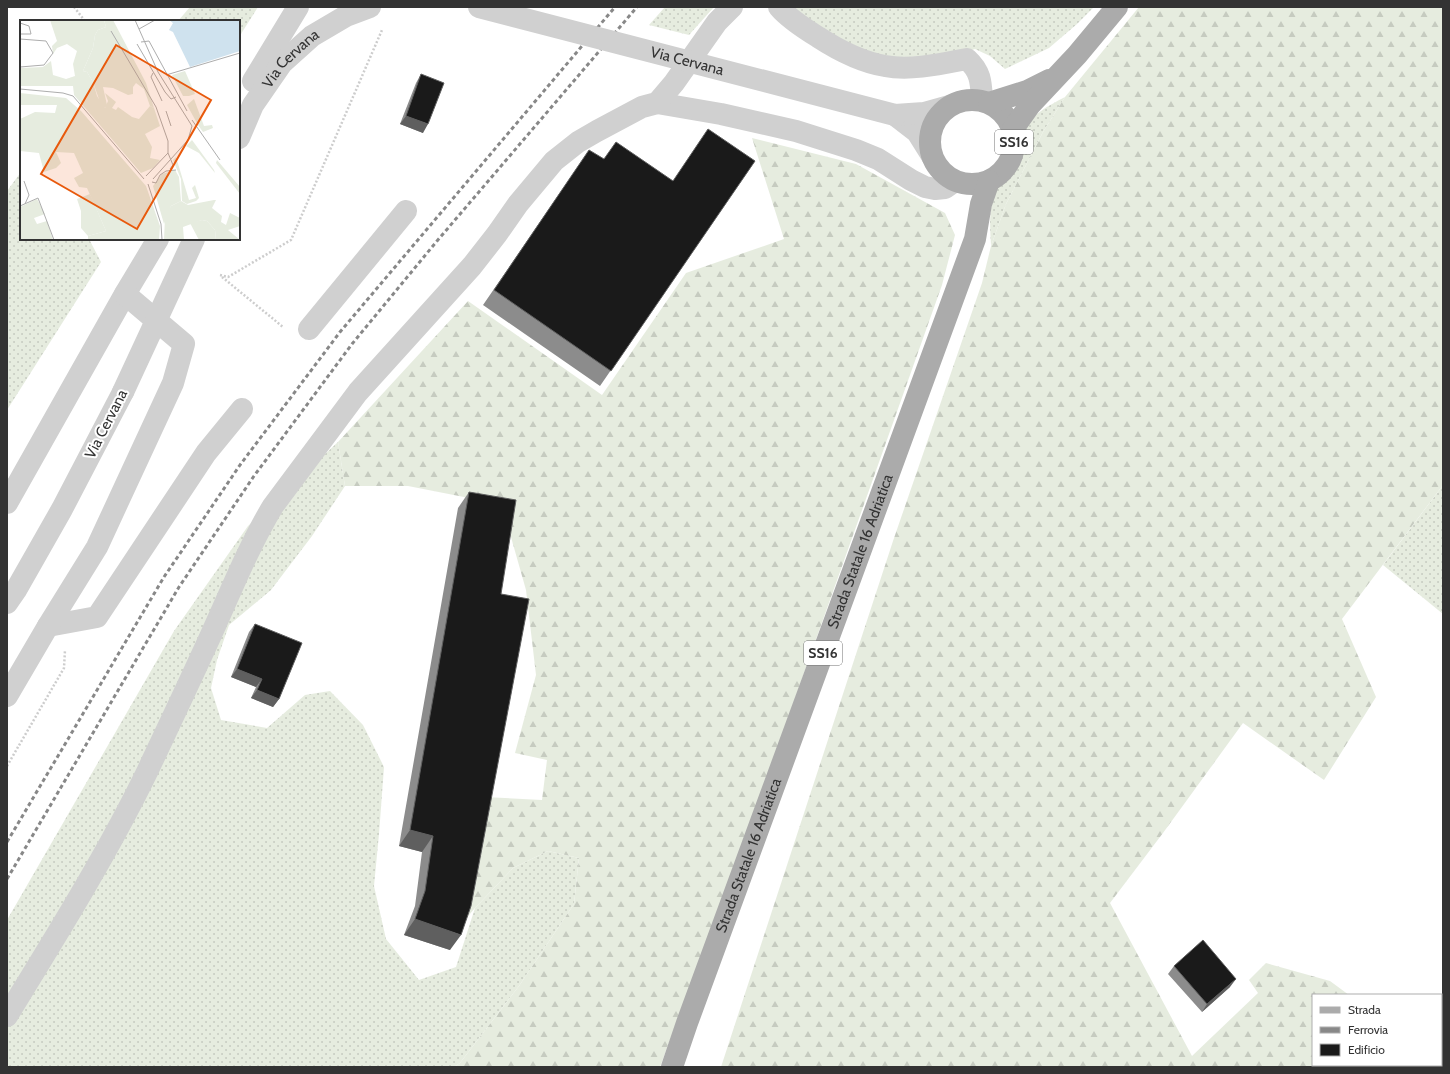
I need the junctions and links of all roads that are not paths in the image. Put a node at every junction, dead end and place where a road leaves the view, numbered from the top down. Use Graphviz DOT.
graph roads {
  1 [pos="298,7"];
  2 [pos="370,7"];
  3 [pos="479,7"];
  4 [pos="1117,7"];
  5 [pos="779,8"];
  6 [pos="721,18"];
  7 [pos="1062,72"];
  8 [pos="240,102"];
  9 [pos="985,102"];
  10 [pos="657,103"];
  11 [pos="949,106"];
  12 [pos="895,114"];
  13 [pos="1013,129"];
  14 [pos="240,136"];
  15 [pos="932,156"];
  16 [pos="989,181"];
  17 [pos="958,182"];
  18 [pos="406,211"];
  19 [pos="975,239"];
  20 [pos="157,240"];
  21 [pos="194,240"];
  22 [pos="125,294"];
  23 [pos="309,329"];
  24 [pos="242,410"];
  25 [pos="7,501"];
  26 [pos="7,603"];
  27 [pos="48,626"];
  28 [pos="7,696"];
  29 [pos="7,1016"];
  30 [pos="672,1067"];
  1 -- 8 [label="street"];
  2 -- 14 [label="street, Via Cervana"];
  3 -- 12 [label="street, Via Cervana, bridge"];
  4 -- 7 [label="main road, SS16"];
  5 -- 9 [label="street"];
  6 -- 10 [label="street"];
  7 -- 9 [label="main road, SS16"];
  7 -- 13 [label="main road, SS16"];
  9 -- 11 [label="main road, SS16"];
  9 -- 13 [label="main road, SS16"];
  10 -- 17 [label="street"];
  10 -- 29 [label="street"];
  11 -- 12 [label="street, Via Cervana"];
  11 -- 15 [label="main road, SS16"];
  12 -- 15 [label="street, Via Cervana"];
  13 -- 16 [label="main road, SS16"];
  15 -- 17 [label="main road, SS16"];
  16 -- 17 [label="main road"];
  16 -- 19 [label="main road, SS16"];
  17 -- 19 [label="main road, SS16"];
  18 -- 23 [label="street"];
  19 -- 30 [label="main road, Strada Statale 16 Adriatica / SS16"];
  20 -- 22 [label="street"];
  21 -- 26 [label="street, Via Cervana, bridge"];
  22 -- 25 [label="street"];
  22 -- 27 [label="street"];
  24 -- 27 [label="street"];
  27 -- 28 [label="street"];
}
